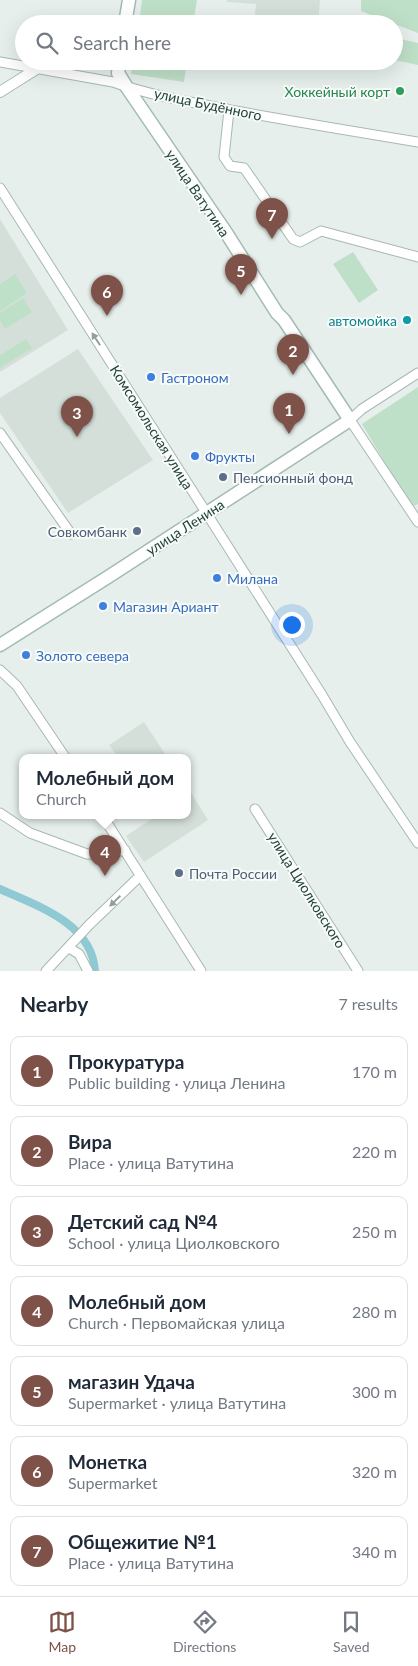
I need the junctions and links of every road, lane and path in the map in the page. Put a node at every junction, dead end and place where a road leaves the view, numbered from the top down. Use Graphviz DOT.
graph roads {
  1 [pos="129,0"];
  2 [pos="126,15"];
  3 [pos="0,62"];
  4 [pos="15,64"];
  5 [pos="35,70"];
  6 [pos="49,70"];
  7 [pos="118,70"];
  8 [pos="126,86"];
  9 [pos="0,92"];
  10 [pos="229,110"];
  11 [pos="418,142"];
  12 [pos="0,188"];
  13 [pos="418,257"];
  14 [pos="418,373"];
  15 [pos="350,420"];
  16 [pos="0,433"];
  17 [pos="206,514"];
  18 [pos="418,522"];
  19 [pos="71,534"];
  20 [pos="0,645"];
  21 [pos="0,670"];
  22 [pos="62,754"];
  23 [pos="255,809"];
  24 [pos="0,813"];
  25 [pos="105,819"];
  26 [pos="418,842"];
  27 [pos="125,850"];
  28 [pos="140,876"];
  29 [pos="72,945"];
  30 [pos="46,971"];
  31 [pos="88,971"];
  32 [pos="201,971"];
  33 [pos="358,971"];
  1 -- 2 [label="main road"];
  3 -- 4 [label="street, улица Будённого"];
  5 -- 9 [label="street"];
  6 -- 8 [label="street, улица Будённого"];
  7 -- 8 [label="main road, улица Ватутина"];
  8 -- 10 [label="street, улица Будённого"];
  8 -- 15 [label="main road, улица Ватутина"];
  10 -- 11 [label="street, улица Будённого"];
  10 -- 13 [label="street"];
  17 -- 12 [label="street, Комсомольская улица, one-way"];
  14 -- 15 [label="street, улица Ленина"];
  15 -- 17 [label="main road, улица Ленина"];
  15 -- 18 [label="street, улица Ватутина"];
  16 -- 19 [label="street"];
  17 -- 20 [label="main road, улица Ленина"];
  17 -- 26 [label="street, Комсомольская улица"];
  21 -- 22 [label="street"];
  23 -- 33 [label="street, улица Циолковского"];
  24 -- 27 [label="street"];
  25 -- 27 [label="street"];
  27 -- 28 [label="street"];
  28 -- 29 [label="street, one-way"];
  28 -- 32 [label="street"];
  29 -- 30 [label="street"];
  29 -- 31 [label="street"];
}
